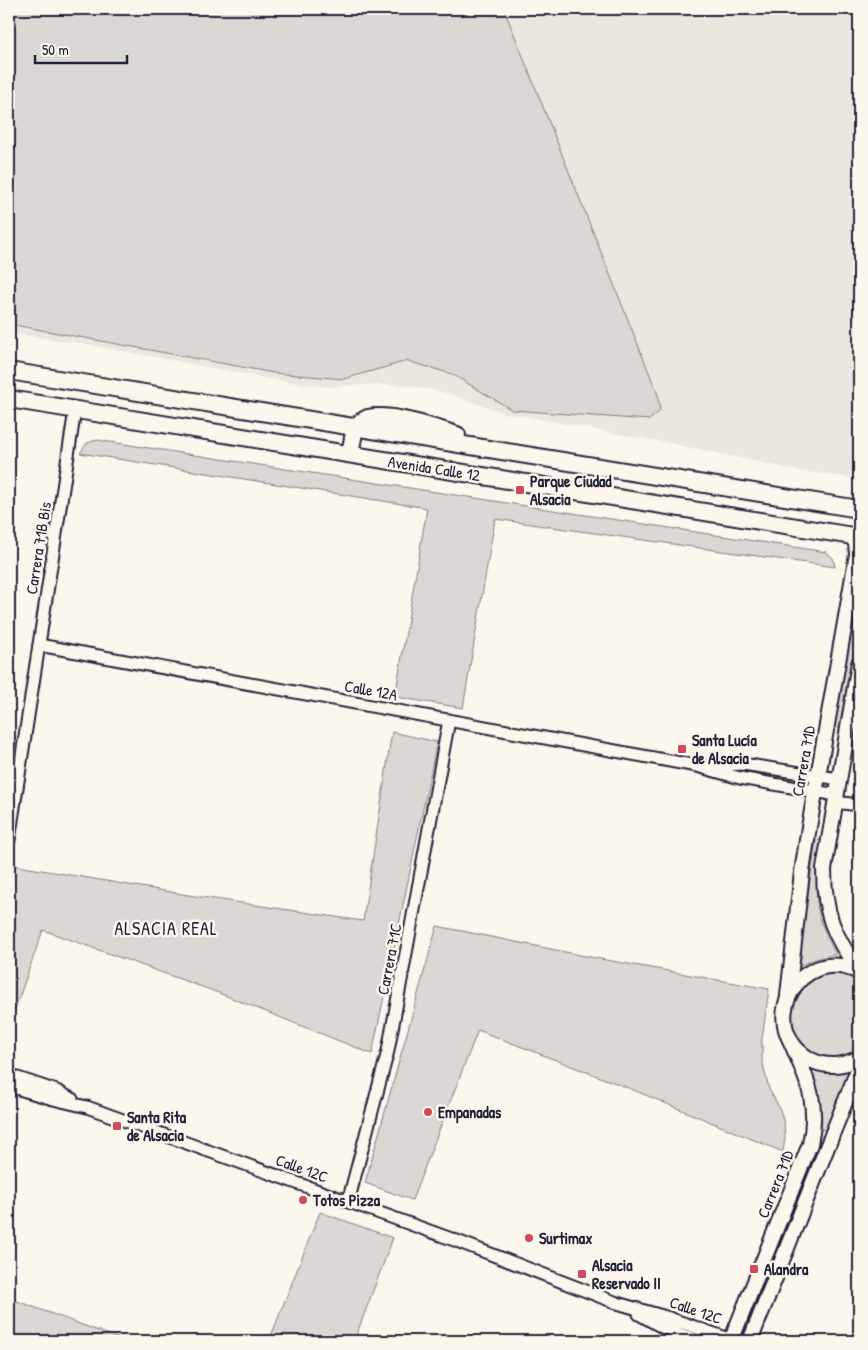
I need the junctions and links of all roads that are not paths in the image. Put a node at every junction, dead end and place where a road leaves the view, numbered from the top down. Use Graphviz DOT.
graph roads {
  1 [pos="9,371"];
  2 [pos="9,399"];
  3 [pos="75,410"];
  4 [pos="355,427"];
  5 [pos="350,454"];
  6 [pos="859,509"];
  7 [pos="855,537"];
  8 [pos="39,645"];
  9 [pos="859,664"];
  10 [pos="858,683"];
  11 [pos="449,720"];
  12 [pos="697,766"];
  13 [pos="818,776"];
  14 [pos="839,779"];
  15 [pos="815,791"];
  16 [pos="836,799"];
  17 [pos="859,806"];
  18 [pos="9,840"];
  19 [pos="859,971"];
  20 [pos="788,995"];
  21 [pos="789,1037"];
  22 [pos="859,1058"];
  23 [pos="859,1068"];
  24 [pos="9,1075"];
  25 [pos="9,1086"];
  26 [pos="87,1107"];
  27 [pos="348,1202"];
  28 [pos="617,1303"];
  29 [pos="699,1341"];
  30 [pos="732,1341"];
  31 [pos="750,1341"];
  1 -- 4 [label="main road, Avenida Calle 12"];
  2 -- 3 [label="main road, Avenida Calle 12"];
  3 -- 5 [label="main road, Avenida Calle 12"];
  3 -- 8 [label="street, Carrera 71B Bis"];
  4 -- 5 [label="main road"];
  4 -- 6 [label="main road, Avenida Calle 12"];
  5 -- 7 [label="main road, Avenida Calle 12"];
  7 -- 13 [label="street, Carrera 71D"];
  8 -- 11 [label="street, Calle 12A"];
  8 -- 18 [label="street, Carrera 71B Bis"];
  9 -- 10 [label="street"];
  10 -- 14 [label="street"];
  11 -- 12 [label="street, Calle 12A"];
  11 -- 27 [label="street, Carrera 71C"];
  12 -- 13 [label="street, Calle 12A"];
  12 -- 15 [label="street, Calle 12A"];
  13 -- 14 [label="street, Calle 12A"];
  13 -- 15 [label="street, Carrera 71D"];
  14 -- 16 [label="street"];
  15 -- 16 [label="street, Calle 12A"];
  15 -- 20 [label="street, Carrera 71D"];
  16 -- 17 [label="street, Calle 12A"];
  16 -- 19 [label="street"];
  19 -- 20 [label="street"];
  20 -- 21 [label="street, Carrera 71D"];
  21 -- 22 [label="street"];
  21 -- 30 [label="street, Carrera 71D"];
  23 -- 31 [label="street"];
  24 -- 26 [label="street, Calle 12C"];
  25 -- 26 [label="street, Calle 12C"];
  26 -- 27 [label="street, Calle 12C"];
  27 -- 28 [label="street, Calle 12C"];
  28 -- 29 [label="street, Calle 12C"];
  28 -- 30 [label="street, Calle 12C"];
}
